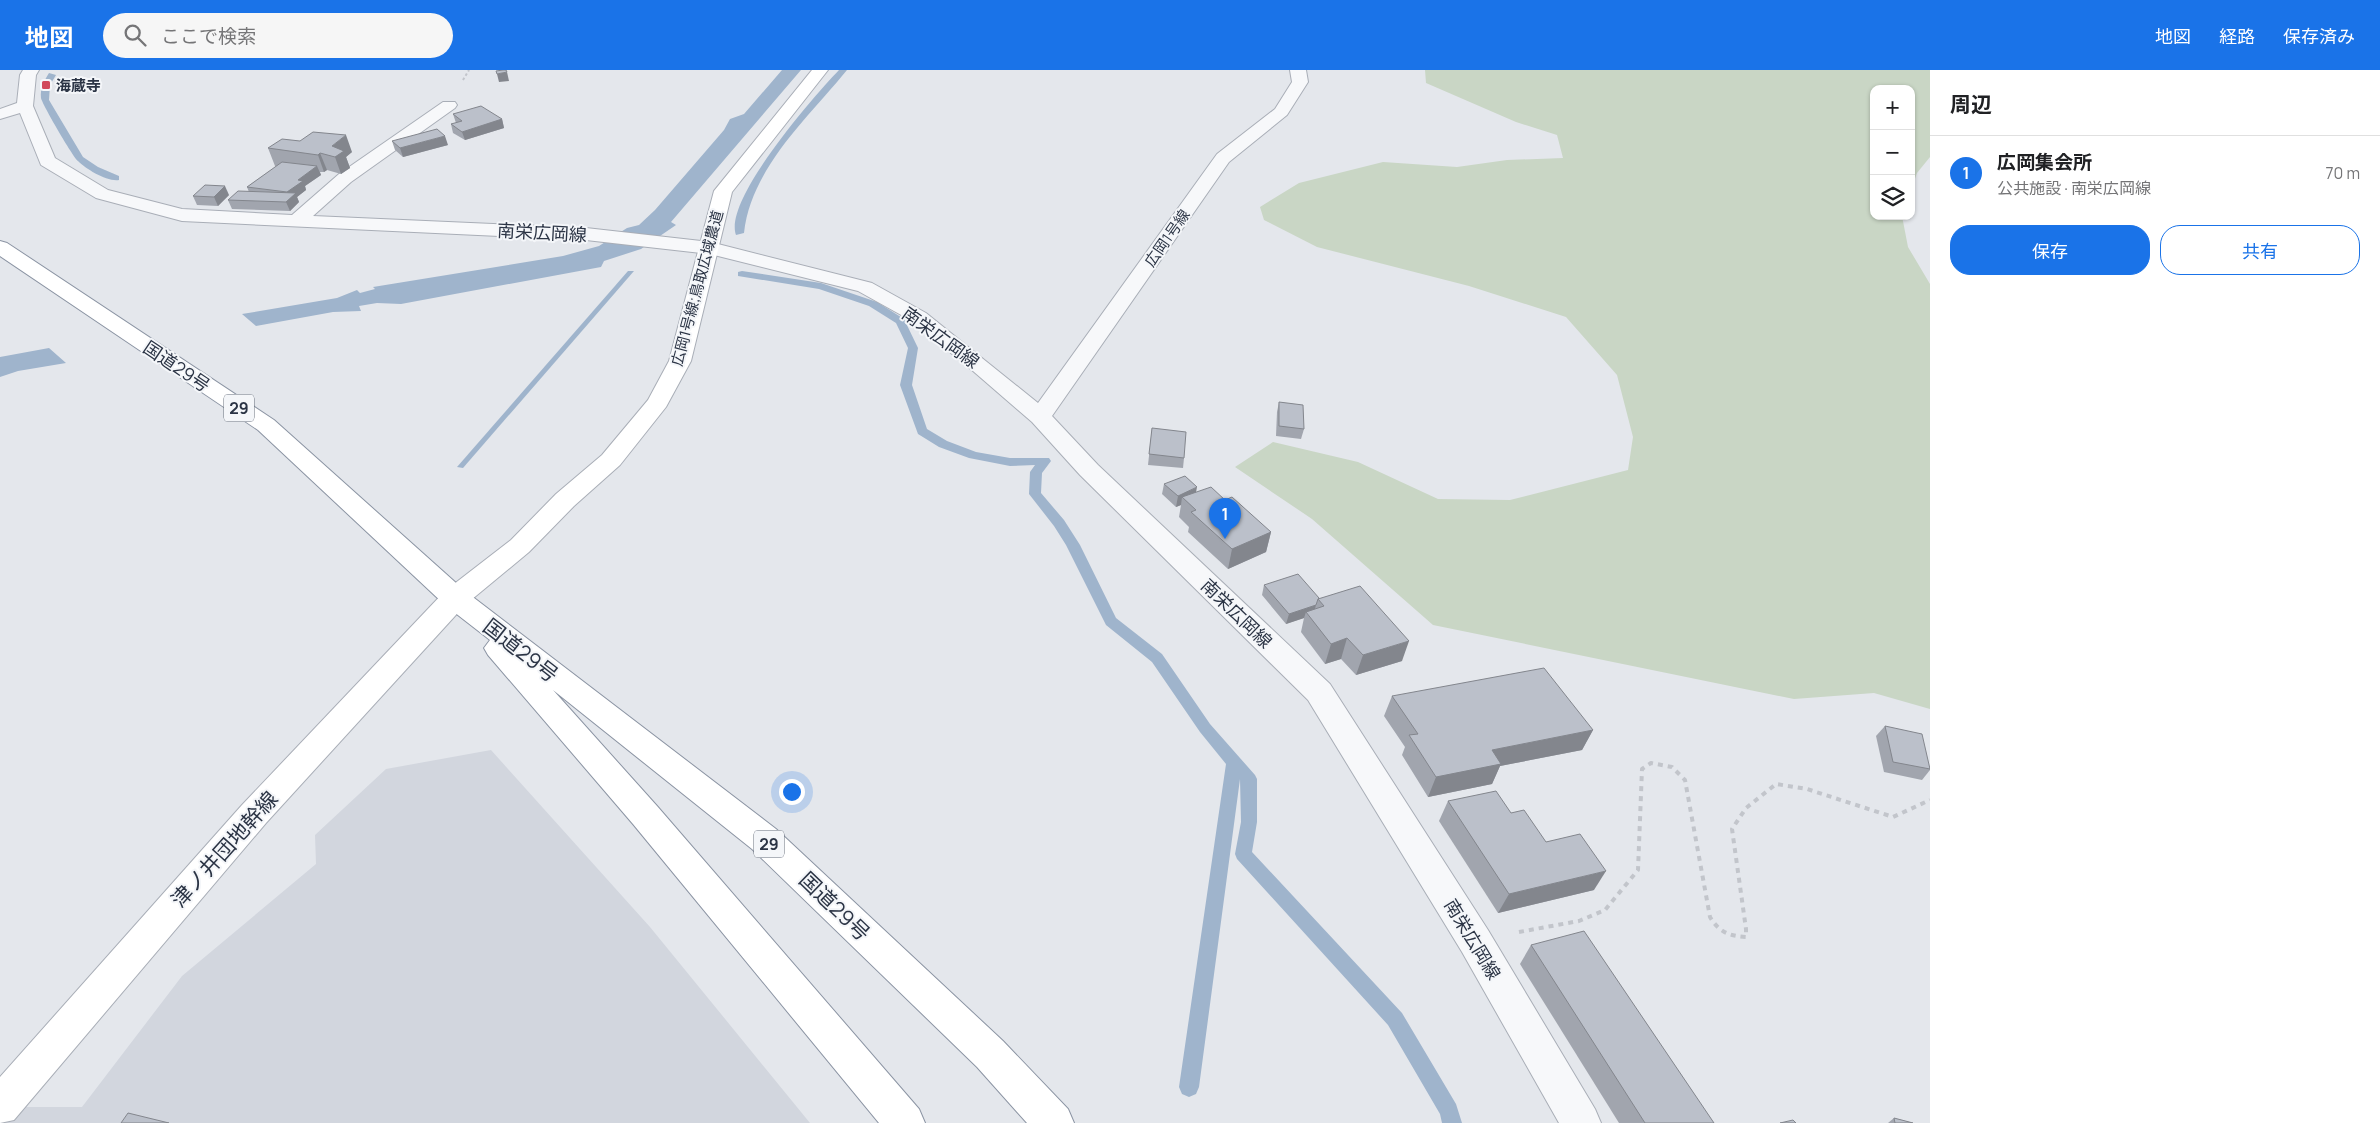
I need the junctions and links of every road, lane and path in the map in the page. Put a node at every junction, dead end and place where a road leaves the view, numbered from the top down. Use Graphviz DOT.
graph roads {
  1 [pos="31,70"];
  2 [pos="820,70"];
  3 [pos="1298,70"];
  4 [pos="449,104"];
  5 [pos="25,106"];
  6 [pos="0,114"];
  7 [pos="298,219"];
  8 [pos="0,247"];
  9 [pos="710,248"];
  10 [pos="1040,417"];
  11 [pos="455,598"];
  12 [pos="1930,800"];
  13 [pos="1475,941"];
  14 [pos="4,1096"];
  15 [pos="906,1123"];
  16 [pos="1054,1123"];
  17 [pos="1581,1123"];
  1 -- 5 [label="street, 南栄広岡線"];
  2 -- 9 [label="main road, 広岡1号線;鳥取広域農道"];
  3 -- 10 [label="street, 広岡1号線"];
  4 -- 7 [label="street"];
  5 -- 6 [label="street"];
  5 -- 7 [label="street, 南栄広岡線"];
  7 -- 9 [label="street, 南栄広岡線"];
  8 -- 11 [label="main road, 国道29号 / 29"];
  9 -- 10 [label="street, 南栄広岡線"];
  9 -- 11 [label="main road, 広岡1号線;鳥取広域農道"];
  10 -- 13 [label="street, 南栄広岡線"];
  11 -- 14 [label="main road, 津ノ井団地幹線"];
  11 -- 15 [label="main road, 国道29号 / 29"];
  11 -- 16 [label="main road, 国道29号 / 29"];
  12 -- 13 [label="path"];
  13 -- 17 [label="street, 南栄広岡線"];
}
